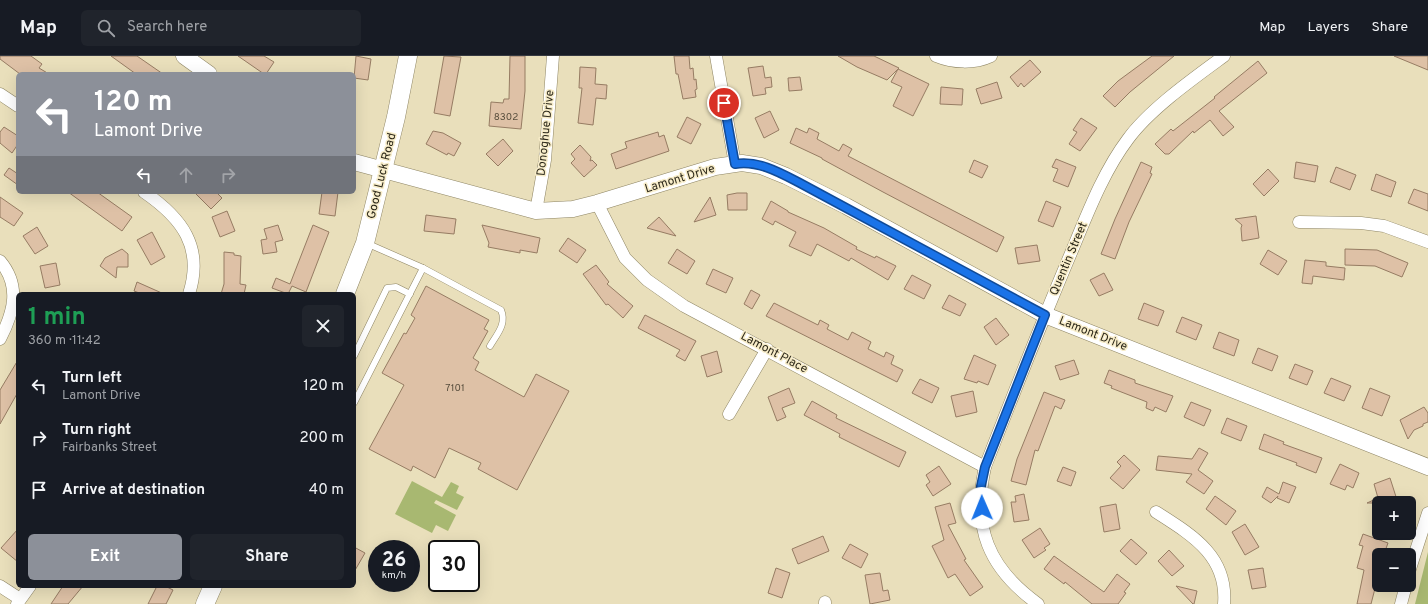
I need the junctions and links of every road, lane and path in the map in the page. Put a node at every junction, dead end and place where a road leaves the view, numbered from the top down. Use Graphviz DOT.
graph roads {
  1 [pos="184,56"];
  2 [pos="408,56"];
  3 [pos="553,56"];
  4 [pos="716,56"];
  5 [pos="936,56"];
  6 [pos="991,56"];
  7 [pos="1224,56"];
  8 [pos="206,72"];
  9 [pos="0,94"];
  10 [pos="16,105"];
  11 [pos="356,163"];
  12 [pos="735,164"];
  13 [pos="383,171"];
  14 [pos="147,194"];
  15 [pos="597,203"];
  16 [pos="536,210"];
  17 [pos="1299,222"];
  18 [pos="1428,242"];
  19 [pos="365,243"];
  20 [pos="0,261"];
  21 [pos="423,268"];
  22 [pos="189,292"];
  23 [pos="346,292"];
  24 [pos="410,294"];
  25 [pos="1045,315"];
  26 [pos="0,338"];
  27 [pos="490,346"];
  28 [pos="767,350"];
  29 [pos="356,352"];
  30 [pos="356,399"];
  31 [pos="729,414"];
  32 [pos="985,467"];
  33 [pos="1428,467"];
  34 [pos="1156,512"];
  35 [pos="1428,513"];
  36 [pos="1416,550"];
  37 [pos="0,586"];
  38 [pos="29,588"];
  39 [pos="212,588"];
  40 [pos="1404,592"];
  41 [pos="19,601"];
  42 [pos="205,604"];
  43 [pos="1038,604"];
  44 [pos="1224,604"];
  45 [pos="1401,604"];
  1 -- 8 [label="street"];
  2 -- 13 [label="main road, Good Luck Road"];
  3 -- 16 [label="street, Donoghue Drive"];
  4 -- 12 [label="street"];
  5 -- 6 [label="street"];
  7 -- 25 [label="street, Quentin Street"];
  9 -- 10 [label="street"];
  11 -- 13 [label="street, Lamont Drive"];
  12 -- 15 [label="street, Lamont Drive"];
  12 -- 25 [label="street, Lamont Drive"];
  13 -- 16 [label="street, Lamont Drive"];
  13 -- 19 [label="main road, Good Luck Road"];
  14 -- 22 [label="street"];
  15 -- 16 [label="street, Lamont Drive"];
  15 -- 28 [label="street, Lamont Place"];
  17 -- 18 [label="street"];
  19 -- 21 [label="lane"];
  19 -- 23 [label="main road, Good Luck Road"];
  20 -- 26 [label="street"];
  21 -- 24 [label="lane"];
  21 -- 27 [label="lane"];
  24 -- 29 [label="lane"];
  24 -- 30 [label="lane"];
  25 -- 32 [label="street, Quentin Street"];
  25 -- 33 [label="street, Lamont Drive"];
  28 -- 31 [label="street"];
  28 -- 32 [label="street, Lamont Place"];
  32 -- 43 [label="street, Quentin Street"];
  34 -- 44 [label="street"];
  35 -- 36 [label="street"];
  37 -- 41 [label="street"];
  38 -- 41 [label="street"];
  39 -- 42 [label="main road"];
  40 -- 45 [label="street"];
}
